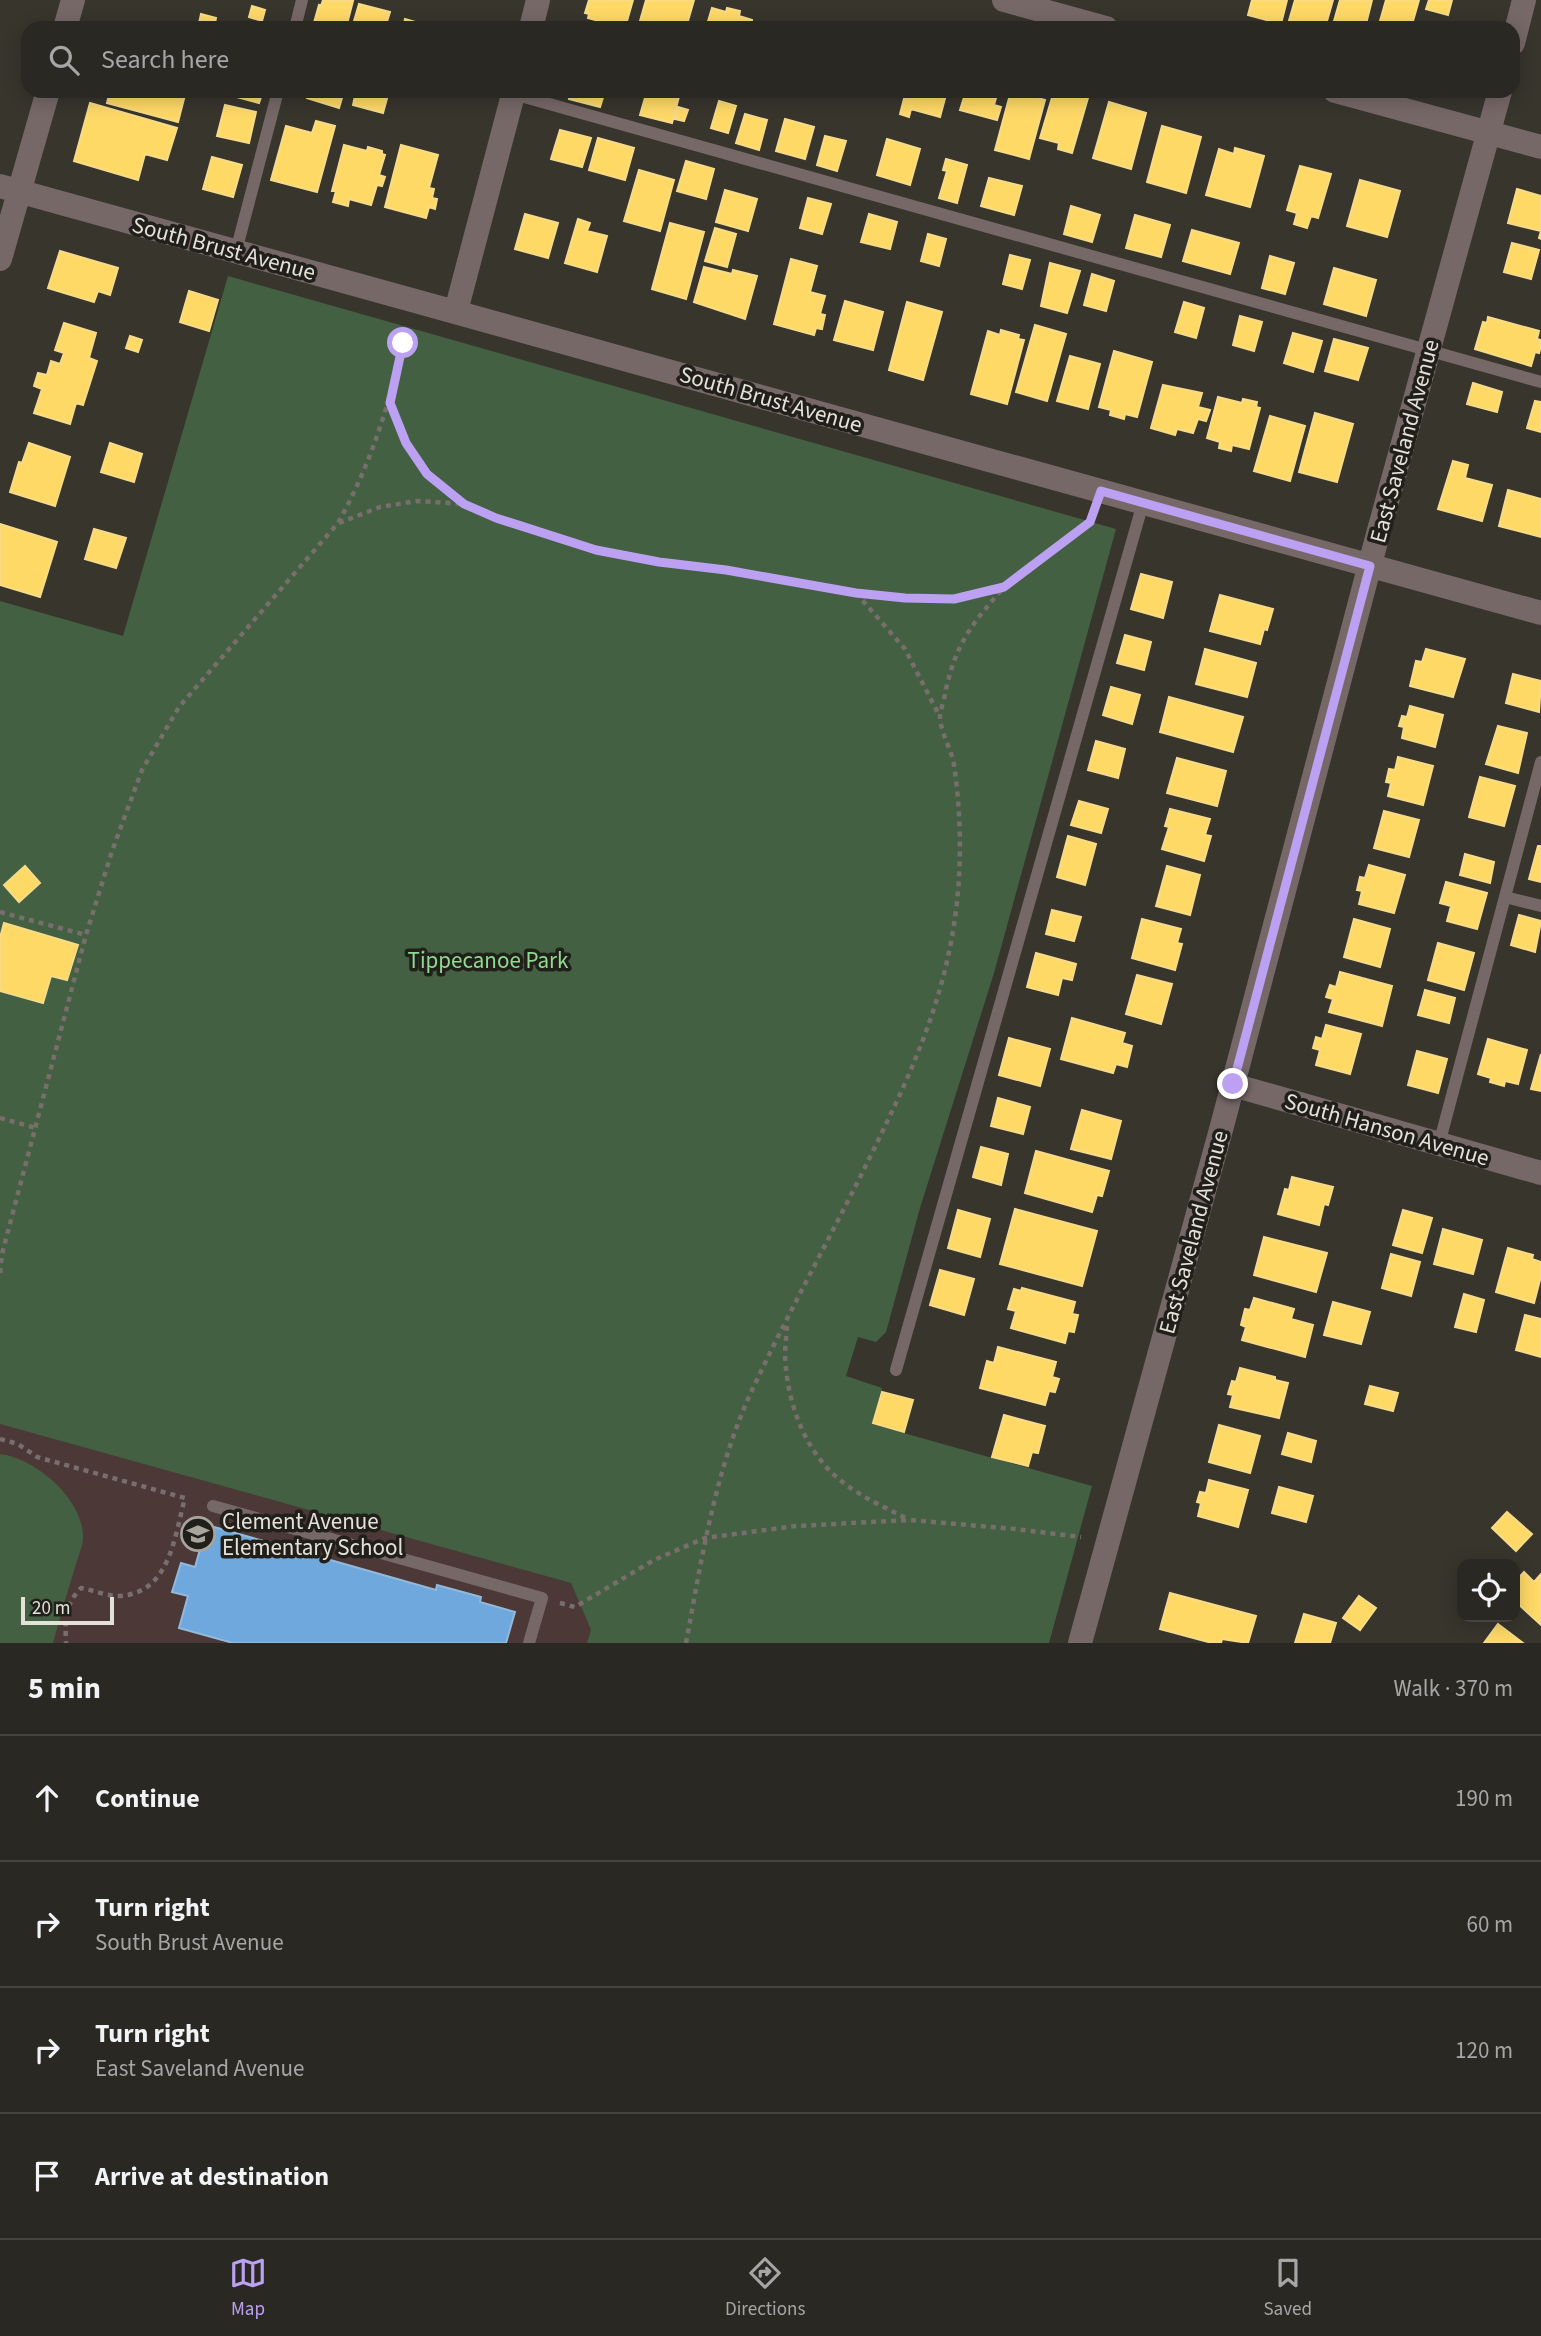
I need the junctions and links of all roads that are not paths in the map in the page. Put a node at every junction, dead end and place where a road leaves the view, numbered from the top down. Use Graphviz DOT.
graph roads {
  1 [pos="73,0"];
  2 [pos="302,0"];
  3 [pos="538,0"];
  4 [pos="1004,0"];
  5 [pos="1524,0"];
  6 [pos="67,21"];
  7 [pos="297,21"];
  8 [pos="533,21"];
  9 [pos="1080,21"];
  10 [pos="1519,21"];
  11 [pos="45,98"];
  12 [pos="276,98"];
  13 [pos="509,98"];
  14 [pos="531,98"];
  15 [pos="1360,98"];
  16 [pos="1498,98"];
  17 [pos="1488,133"];
  18 [pos="1541,147"];
  19 [pos="10,189"];
  20 [pos="236,251"];
  21 [pos="0,259"];
  22 [pos="456,311"];
  23 [pos="1429,351"];
  24 [pos="1541,382"];
  25 [pos="1143,503"];
  26 [pos="1370,566"];
  27 [pos="1541,613"];
  28 [pos="1541,762"];
  29 [pos="1505,897"];
  30 [pos="1541,906"];
  31 [pos="1233,1084"];
  32 [pos="1439,1144"];
  33 [pos="1541,1173"];
  34 [pos="896,1370"];
  35 [pos="213,1506"];
  36 [pos="529,1643"];
  37 [pos="1080,1643"];
  1 -- 6 [label="street"];
  2 -- 7 [label="lane"];
  3 -- 8 [label="street"];
  4 -- 9 [label="street"];
  5 -- 10 [label="street"];
  11 -- 19 [label="street"];
  12 -- 20 [label="lane"];
  13 -- 22 [label="street"];
  14 -- 23 [label="lane"];
  15 -- 17 [label="street"];
  16 -- 17 [label="street, East Saveland Avenue"];
  17 -- 18 [label="street"];
  17 -- 23 [label="street, East Saveland Avenue"];
  19 -- 20 [label="street, South Brust Avenue"];
  19 -- 21 [label="street"];
  20 -- 22 [label="street, South Brust Avenue"];
  22 -- 25 [label="street, South Brust Avenue"];
  23 -- 24 [label="lane"];
  23 -- 26 [label="street, East Saveland Avenue"];
  25 -- 26 [label="street, South Brust Avenue"];
  25 -- 34 [label="lane"];
  26 -- 27 [label="street, South Brust Avenue"];
  26 -- 31 [label="street, East Saveland Avenue"];
  28 -- 29 [label="lane"];
  29 -- 30 [label="lane"];
  29 -- 32 [label="lane"];
  31 -- 32 [label="street, South Hanson Avenue"];
  31 -- 37 [label="street, East Saveland Avenue"];
  32 -- 33 [label="street, South Hanson Avenue"];
  35 -- 36 [label="lane"];
}
